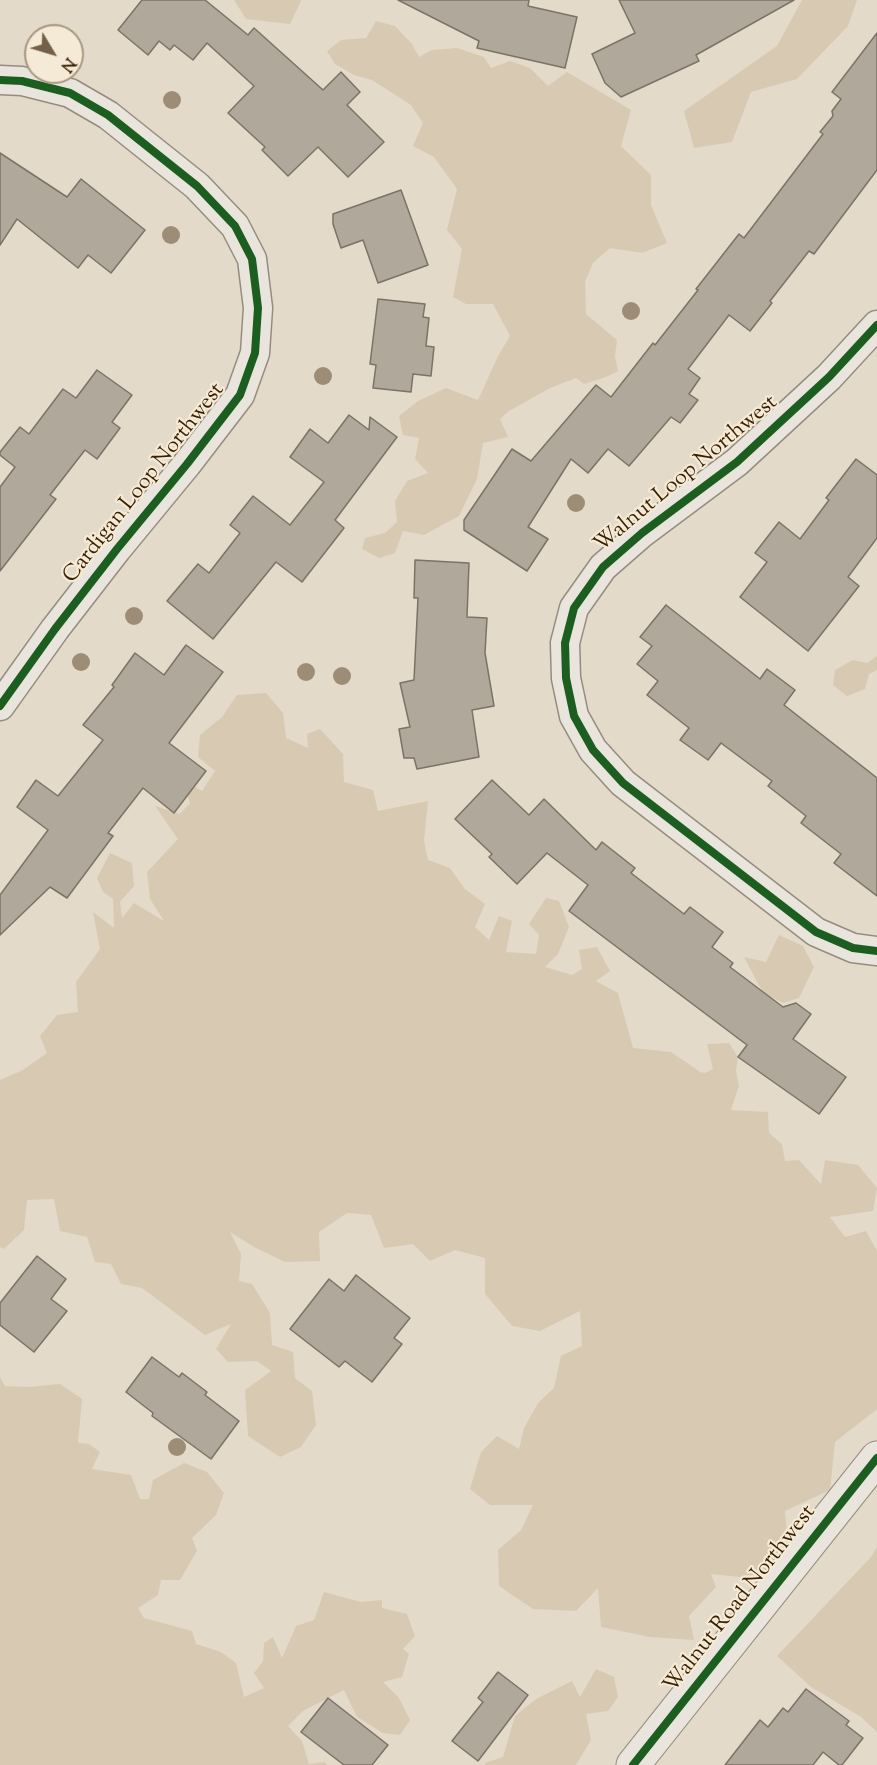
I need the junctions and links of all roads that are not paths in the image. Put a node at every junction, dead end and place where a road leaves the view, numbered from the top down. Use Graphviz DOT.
graph roads {
  1 [pos="0,80"];
  2 [pos="877,325"];
  3 [pos="0,706"];
  4 [pos="877,951"];
  5 [pos="877,1458"];
  6 [pos="633,1765"];
  1 -- 3 [label="street, Cardigan Loop Northwest"];
  2 -- 4 [label="street, Walnut Loop Northwest"];
  5 -- 6 [label="street, Walnut Road Northwest"];
}
